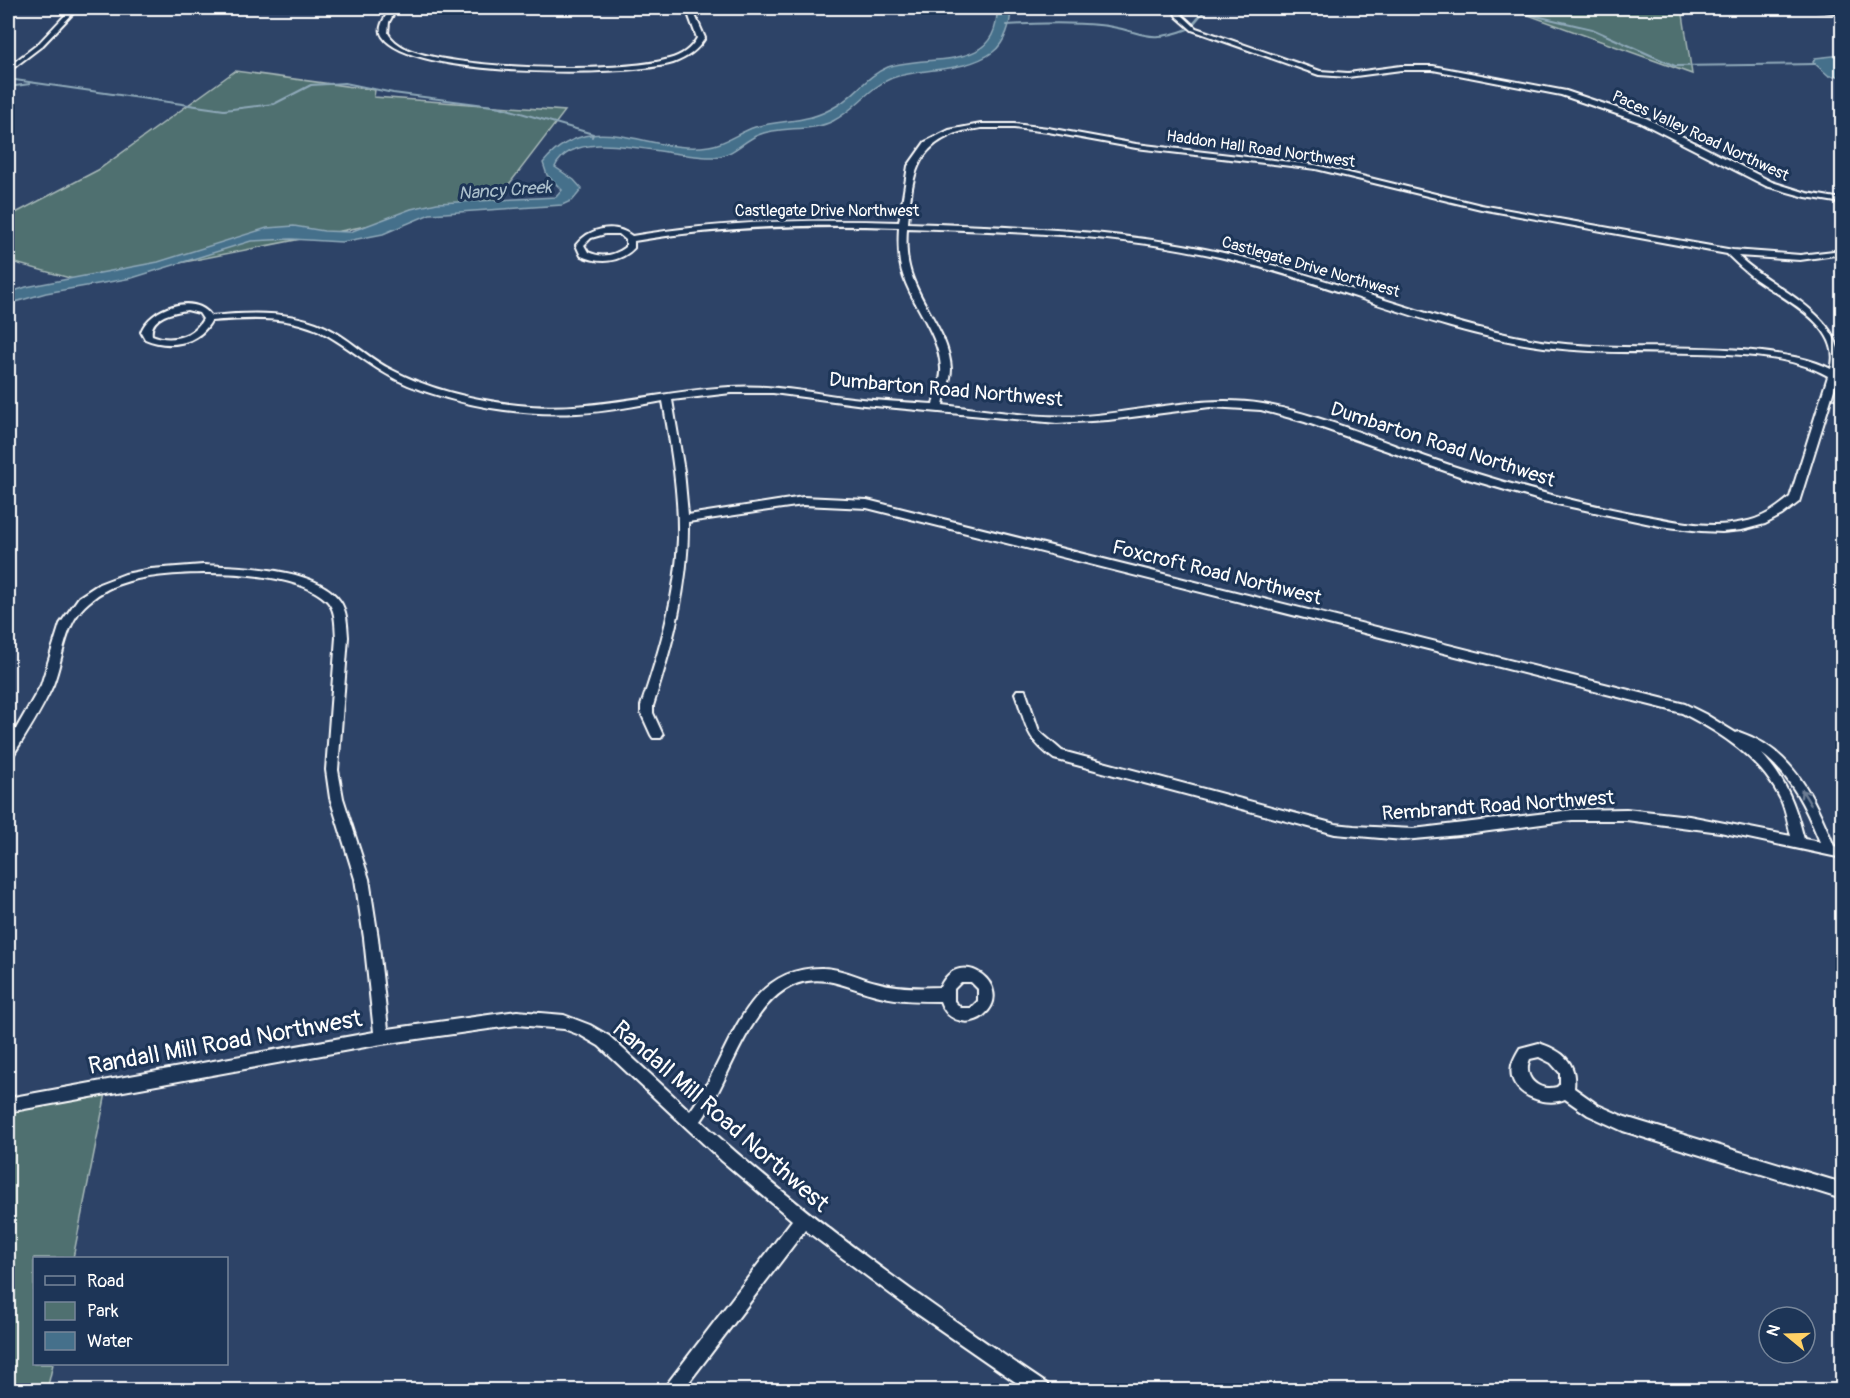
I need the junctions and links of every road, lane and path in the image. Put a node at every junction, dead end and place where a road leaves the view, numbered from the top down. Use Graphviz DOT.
graph roads {
  1 [pos="75,8"];
  2 [pos="394,8"];
  3 [pos="689,8"];
  4 [pos="1174,8"];
  5 [pos="1815,8"];
  6 [pos="1842,11"];
  7 [pos="8,70"];
  8 [pos="1842,201"];
  9 [pos="904,225"];
  10 [pos="630,239"];
  11 [pos="1729,251"];
  12 [pos="1842,252"];
  13 [pos="208,319"];
  14 [pos="1840,375"];
  15 [pos="667,398"];
  16 [pos="938,407"];
  17 [pos="683,519"];
  18 [pos="1021,693"];
  19 [pos="657,735"];
  20 [pos="1732,736"];
  21 [pos="8,753"];
  22 [pos="1799,843"];
  23 [pos="1836,852"];
  24 [pos="944,994"];
  25 [pos="382,1037"];
  26 [pos="1565,1090"];
  27 [pos="8,1105"];
  28 [pos="691,1121"];
  29 [pos="1842,1191"];
  30 [pos="803,1219"];
  31 [pos="673,1390"];
  32 [pos="1041,1390"];
  1 -- 7 [label="street"];
  2 -- 3 [label="street"];
  4 -- 8 [label="street, Paces Valley Road Northwest"];
  5 -- 6 [label="street"];
  9 -- 10 [label="street, Castlegate Drive Northwest"];
  9 -- 11 [label="street, Haddon Hall Road Northwest"];
  9 -- 14 [label="street, Castlegate Drive Northwest"];
  9 -- 16 [label="street, Haddon Hall Road Northwest"];
  10 -- 10 [label="street, Castlegate Drive Northwest"];
  11 -- 12 [label="street, Haddon Hall Road Northwest"];
  11 -- 14 [label="street"];
  13 -- 13 [label="street, Dumbarton Road Northwest"];
  13 -- 15 [label="street, Dumbarton Road Northwest"];
  14 -- 16 [label="street, Dumbarton Road Northwest"];
  15 -- 16 [label="street, Dumbarton Road Northwest"];
  15 -- 17 [label="street"];
  17 -- 19 [label="street"];
  17 -- 20 [label="street, Foxcroft Road Northwest"];
  18 -- 22 [label="street, Rembrandt Road Northwest"];
  20 -- 22 [label="street, Foxcroft Road Northwest"];
  23 -- 20 [label="street, Foxcroft Road Northwest, one-way"];
  21 -- 25 [label="street"];
  22 -- 23 [label="street, Rembrandt Road Northwest"];
  24 -- 28 [label="street"];
  25 -- 27 [label="street, Randall Mill Road Northwest"];
  25 -- 28 [label="street, Randall Mill Road Northwest"];
  26 -- 29 [label="street"];
  28 -- 30 [label="street, Randall Mill Road Northwest"];
  30 -- 31 [label="street"];
  30 -- 32 [label="street, Randall Mill Road Northwest"];
}
